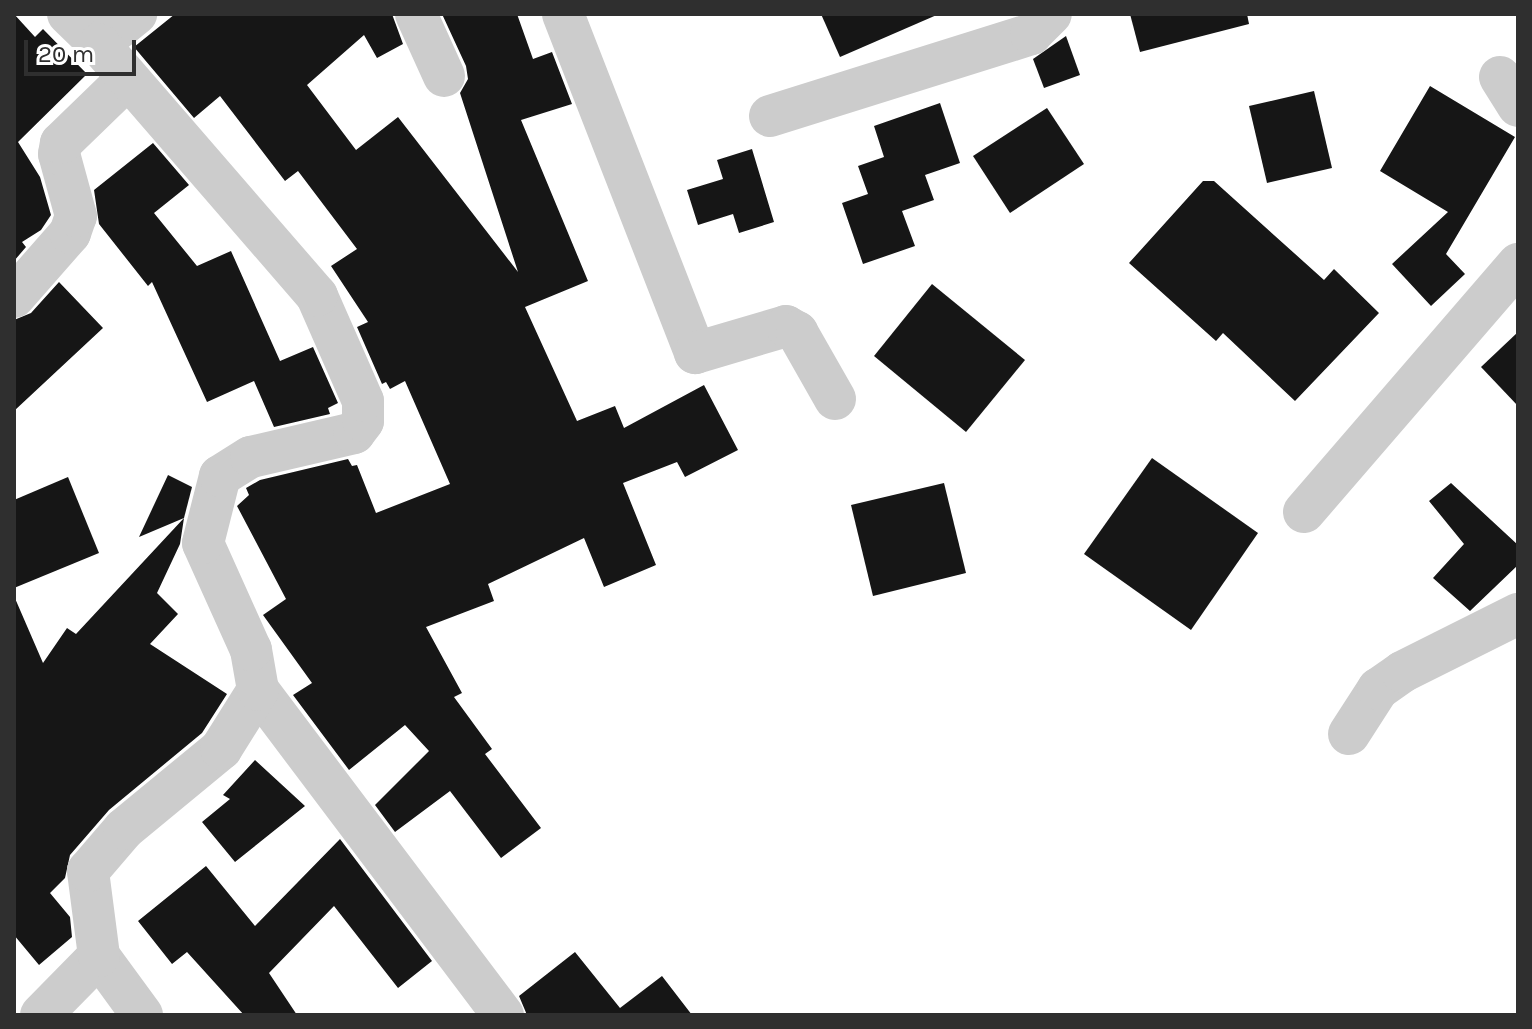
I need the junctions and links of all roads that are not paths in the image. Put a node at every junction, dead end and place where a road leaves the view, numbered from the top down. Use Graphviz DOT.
graph roads {
  1 [pos="68,14"];
  2 [pos="136,14"];
  3 [pos="416,14"];
  4 [pos="563,14"];
  5 [pos="1051,14"];
  6 [pos="99,44"];
  7 [pos="444,76"];
  8 [pos="127,79"];
  9 [pos="770,116"];
  10 [pos="1518,264"];
  11 [pos="14,297"];
  12 [pos="835,399"];
  13 [pos="1304,512"];
  14 [pos="1518,614"];
  15 [pos="258,690"];
  16 [pos="1349,734"];
  17 [pos="99,956"];
  18 [pos="41,1015"];
  19 [pos="142,1015"];
  20 [pos="503,1015"];
  1 -- 6 [label="street"];
  2 -- 6 [label="street"];
  3 -- 7 [label="street"];
  4 -- 12 [label="street"];
  5 -- 9 [label="street"];
  6 -- 8 [label="street"];
  8 -- 11 [label="street"];
  8 -- 15 [label="street"];
  10 -- 13 [label="street"];
  14 -- 16 [label="street"];
  15 -- 17 [label="street"];
  15 -- 20 [label="street"];
  17 -- 18 [label="street"];
  17 -- 19 [label="street"];
}
